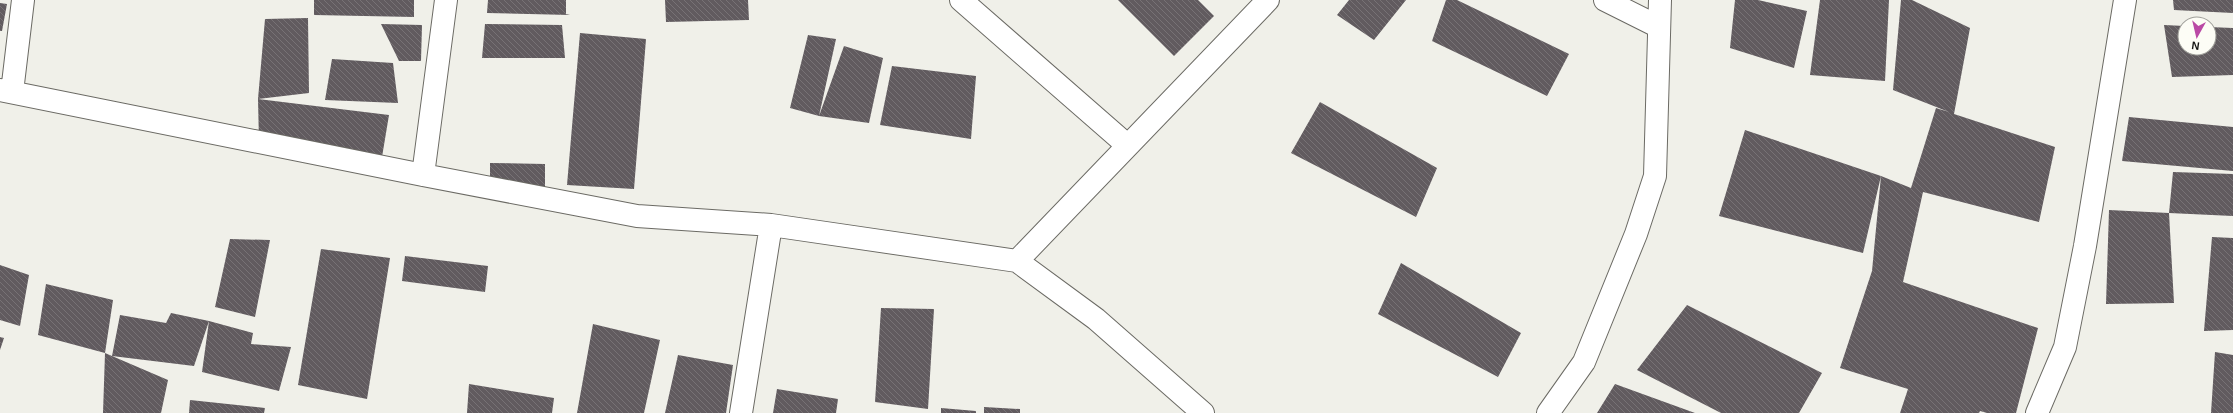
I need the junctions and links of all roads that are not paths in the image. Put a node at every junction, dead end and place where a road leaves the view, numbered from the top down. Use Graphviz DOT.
graph roads {
  1 [pos="22,0"];
  2 [pos="446,0"];
  3 [pos="961,0"];
  4 [pos="1268,0"];
  5 [pos="1605,0"];
  6 [pos="1660,0"];
  7 [pos="2125,0"];
  8 [pos="1659,27"];
  9 [pos="6,91"];
  10 [pos="1127,145"];
  11 [pos="423,175"];
  12 [pos="771,225"];
  13 [pos="1017,261"];
  14 [pos="741,413"];
  15 [pos="1203,413"];
  16 [pos="1548,413"];
  17 [pos="2037,413"];
  1 -- 9 [label="street"];
  2 -- 11 [label="street"];
  3 -- 10 [label="street"];
  4 -- 10 [label="street"];
  5 -- 8 [label="street"];
  6 -- 8 [label="street"];
  7 -- 17 [label="street"];
  8 -- 16 [label="street"];
  9 -- 11 [label="street"];
  10 -- 13 [label="street"];
  11 -- 12 [label="street"];
  12 -- 13 [label="street"];
  12 -- 14 [label="street"];
  13 -- 15 [label="street"];
}
